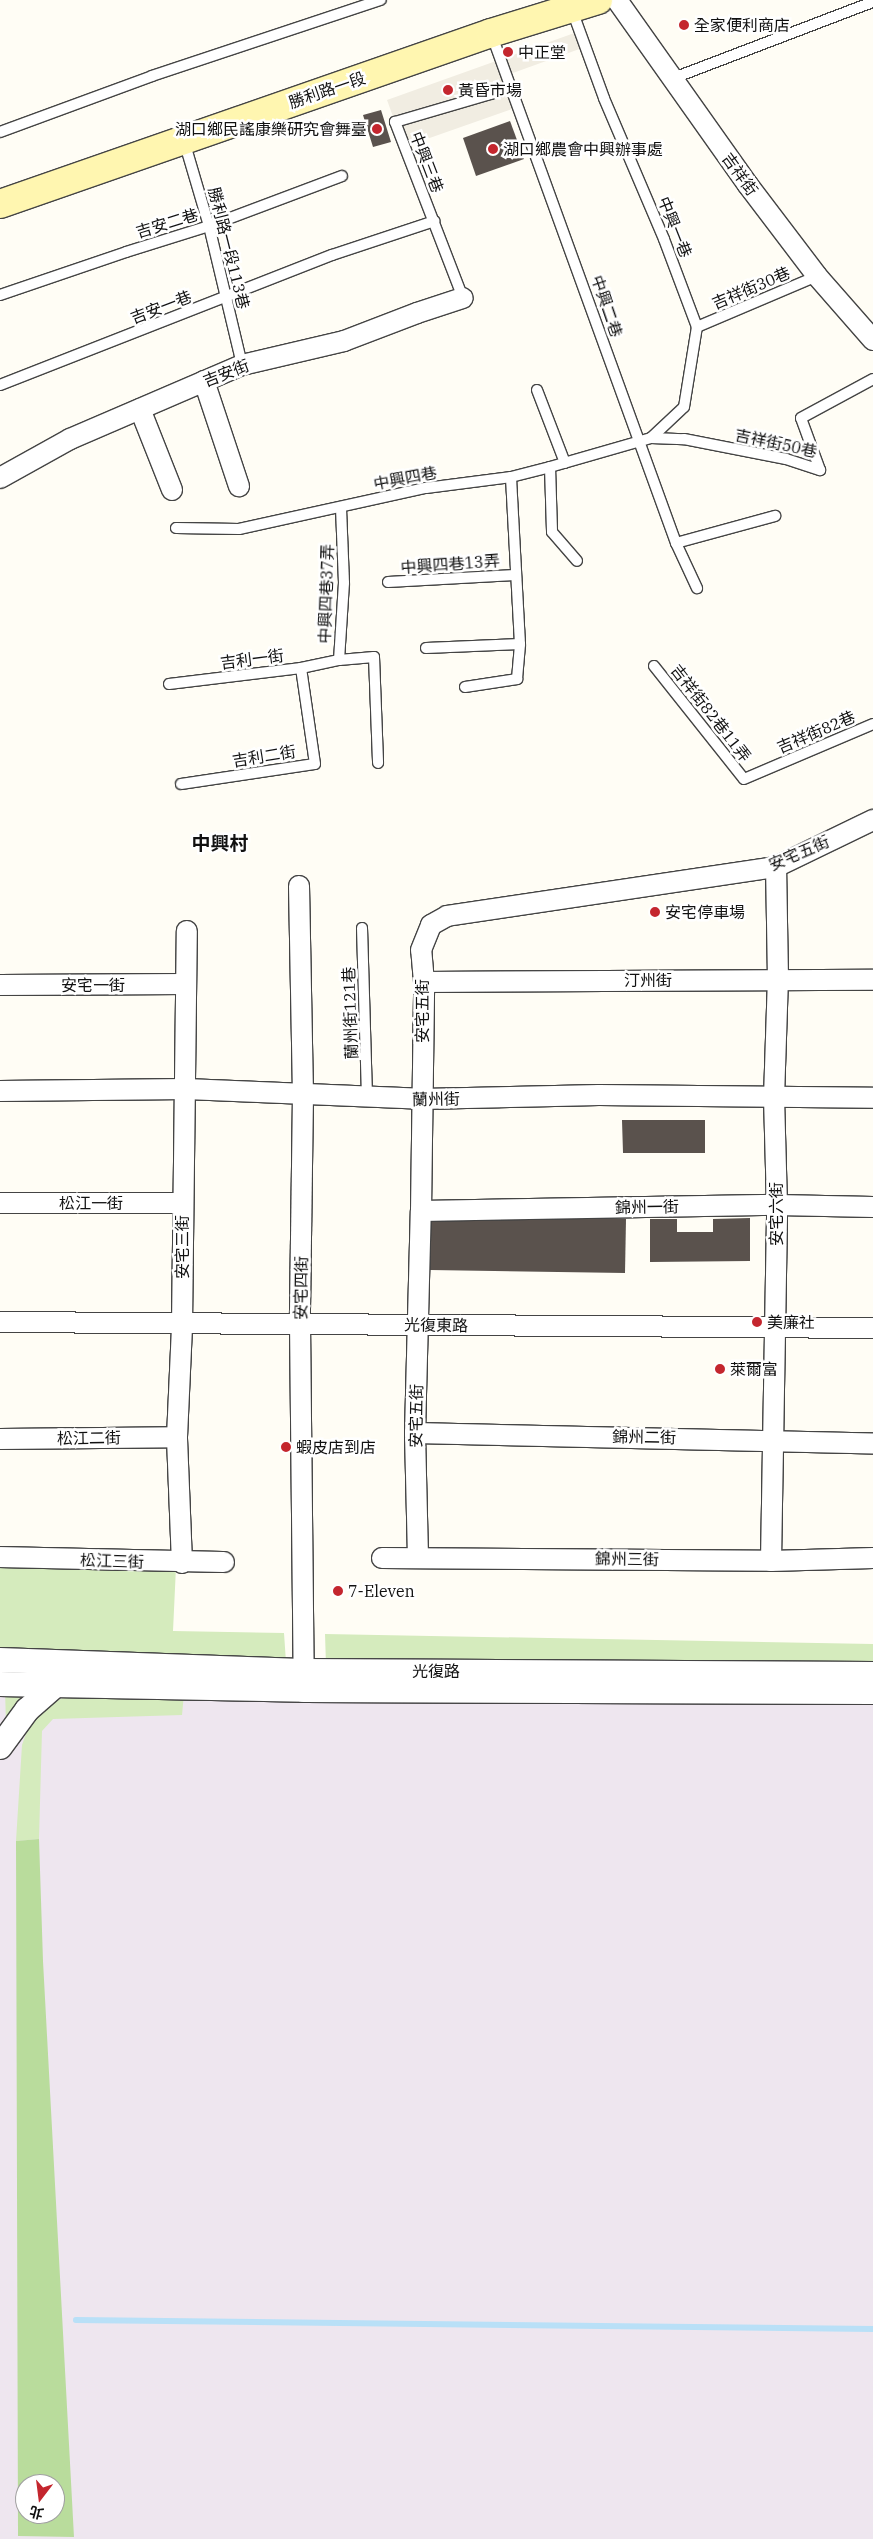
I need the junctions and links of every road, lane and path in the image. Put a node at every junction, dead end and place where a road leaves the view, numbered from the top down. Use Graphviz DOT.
graph roads {
  1 [pos="380,0"];
  2 [pos="598,0"];
  3 [pos="617,0"];
  4 [pos="873,2"];
  5 [pos="572,10"];
  6 [pos="491,33"];
  7 [pos="671,79"];
  8 [pos="511,88"];
  9 [pos="0,132"];
  10 [pos="184,140"];
  11 [pos="342,176"];
  12 [pos="0,204"];
  13 [pos="434,221"];
  14 [pos="209,226"];
  15 [pos="817,276"];
  16 [pos="0,295"];
  17 [pos="226,298"];
  18 [pos="463,298"];
  19 [pos="697,328"];
  20 [pos="873,340"];
  21 [pos="242,365"];
  22 [pos="873,379"];
  23 [pos="204,381"];
  24 [pos="0,385"];
  25 [pos="537,390"];
  26 [pos="140,408"];
  27 [pos="651,438"];
  28 [pos="638,440"];
  29 [pos="565,464"];
  30 [pos="550,467"];
  31 [pos="511,476"];
  32 [pos="0,478"];
  33 [pos="238,486"];
  34 [pos="172,490"];
  35 [pos="341,508"];
  36 [pos="775,516"];
  37 [pos="176,528"];
  38 [pos="676,543"];
  39 [pos="577,561"];
  40 [pos="514,575"];
  41 [pos="388,582"];
  42 [pos="697,588"];
  43 [pos="520,644"];
  44 [pos="426,648"];
  45 [pos="338,660"];
  46 [pos="654,666"];
  47 [pos="301,668"];
  48 [pos="169,684"];
  49 [pos="465,687"];
  50 [pos="873,724"];
  51 [pos="378,763"];
  52 [pos="744,779"];
  53 [pos="181,784"];
  54 [pos="873,820"];
  55 [pos="776,867"];
  56 [pos="299,886"];
  57 [pos="362,928"];
  58 [pos="187,930"];
  59 [pos="778,979"];
  60 [pos="873,980"];
  61 [pos="424,982"];
  62 [pos="186,984"];
  63 [pos="0,985"];
  64 [pos="186,1089"];
  65 [pos="0,1091"];
  66 [pos="303,1095"];
  67 [pos="367,1098"];
  68 [pos="774,1098"];
  69 [pos="873,1098"];
  70 [pos="421,1099"];
  71 [pos="182,1202"];
  72 [pos="0,1204"];
  73 [pos="777,1205"];
  74 [pos="873,1206"];
  75 [pos="421,1211"];
  76 [pos="0,1322"];
  77 [pos="300,1323"];
  78 [pos="418,1324"];
  79 [pos="182,1325"];
  80 [pos="873,1328"];
  81 [pos="774,1329"];
  82 [pos="415,1432"];
  83 [pos="177,1437"];
  84 [pos="0,1439"];
  85 [pos="773,1440"];
  86 [pos="873,1443"];
  87 [pos="0,1557"];
  88 [pos="418,1557"];
  89 [pos="382,1558"];
  90 [pos="873,1558"];
  91 [pos="771,1561"];
  92 [pos="224,1562"];
  93 [pos="182,1563"];
  94 [pos="0,1660"];
  95 [pos="873,1674"];
  96 [pos="303,1681"];
  97 [pos="58,1683"];
  98 [pos="0,1684"];
  99 [pos="873,1692"];
  100 [pos="0,1747"];
  1 -- 9 [label="lane"];
  2 -- 5 [label="main road, 勝利路一段"];
  3 -- 7 [label="street, 吉祥街"];
  4 -- 7 [label="lane"];
  5 -- 6 [label="main road, 勝利路一段"];
  5 -- 19 [label="lane, 中興一巷"];
  6 -- 8 [label="lane, 中興二巷"];
  6 -- 10 [label="main road, 勝利路一段"];
  7 -- 15 [label="street, 吉祥街"];
  8 -- 13 [label="lane, 中興三巷"];
  8 -- 28 [label="lane, 中興二巷"];
  10 -- 12 [label="main road, 勝利路一段"];
  10 -- 14 [label="lane, 勝利路一段113巷"];
  11 -- 14 [label="lane, 吉安二巷"];
  13 -- 17 [label="lane, 吉安一巷"];
  13 -- 18 [label="lane, 中興三巷"];
  14 -- 16 [label="lane, 吉安二巷"];
  14 -- 17 [label="lane, 勝利路一段113巷"];
  15 -- 19 [label="lane, 吉祥街30巷"];
  15 -- 20 [label="street, 吉祥街"];
  17 -- 21 [label="lane, 勝利路一段113巷"];
  17 -- 24 [label="lane, 吉安一巷"];
  18 -- 21 [label="street, 吉安街"];
  19 -- 27 [label="lane, 中興一巷"];
  21 -- 23 [label="street, 吉安街"];
  22 -- 27 [label="lane, 吉祥街50巷"];
  23 -- 26 [label="street, 吉安街"];
  23 -- 33 [label="street"];
  25 -- 29 [label="lane"];
  26 -- 32 [label="street, 吉安街"];
  26 -- 34 [label="street"];
  27 -- 28 [label="lane"];
  28 -- 29 [label="lane, 中興四巷"];
  28 -- 38 [label="lane, 中興二巷"];
  29 -- 30 [label="lane, 中興四巷"];
  30 -- 31 [label="lane, 中興四巷"];
  30 -- 39 [label="lane"];
  31 -- 35 [label="lane, 中興四巷"];
  31 -- 40 [label="lane, 中興四巷13弄"];
  35 -- 37 [label="lane, 中興四巷"];
  35 -- 45 [label="lane, 中興四巷37弄"];
  36 -- 38 [label="lane"];
  38 -- 42 [label="lane, 中興二巷"];
  40 -- 41 [label="lane, 中興四巷13弄"];
  40 -- 43 [label="lane, 中興四巷13弄"];
  43 -- 44 [label="lane"];
  43 -- 49 [label="lane, 中興四巷13弄"];
  45 -- 47 [label="lane, 吉利一街"];
  45 -- 51 [label="lane, 中興四巷37弄"];
  46 -- 52 [label="lane, 吉祥街82巷11弄"];
  47 -- 48 [label="lane, 吉利一街"];
  47 -- 53 [label="lane, 吉利二街"];
  50 -- 52 [label="lane, 吉祥街82巷"];
  54 -- 55 [label="street, 安宅五街"];
  55 -- 59 [label="street, 安宅六街"];
  55 -- 61 [label="street, 安宅五街"];
  56 -- 66 [label="street, 安宅四街"];
  57 -- 67 [label="lane, 蘭州街121巷"];
  58 -- 62 [label="street, 安宅三街"];
  59 -- 60 [label="street, 汀州街"];
  59 -- 61 [label="street, 汀州街"];
  59 -- 68 [label="street, 安宅六街"];
  61 -- 70 [label="street, 安宅五街"];
  62 -- 63 [label="street, 安宅一街"];
  62 -- 64 [label="street, 安宅三街"];
  64 -- 65 [label="street, 蘭州街"];
  64 -- 66 [label="street, 蘭州街"];
  64 -- 71 [label="street, 安宅三街"];
  66 -- 67 [label="street, 蘭州街"];
  66 -- 77 [label="street, 安宅四街"];
  67 -- 70 [label="street, 蘭州街"];
  68 -- 69 [label="street, 蘭州街"];
  68 -- 70 [label="street, 蘭州街"];
  68 -- 73 [label="street, 安宅六街"];
  70 -- 75 [label="street, 安宅五街"];
  71 -- 72 [label="street, 松江一街"];
  71 -- 79 [label="street, 安宅三街"];
  73 -- 74 [label="street, 錦州一街"];
  73 -- 75 [label="street, 錦州一街"];
  73 -- 81 [label="street, 安宅六街"];
  75 -- 78 [label="street, 安宅五街"];
  76 -- 79 [label="street, 光復東路"];
  77 -- 78 [label="street, 光復東路"];
  77 -- 79 [label="street, 光復東路"];
  77 -- 96 [label="street, 安宅四街"];
  78 -- 81 [label="street, 光復東路"];
  78 -- 82 [label="street, 安宅五街"];
  79 -- 83 [label="street, 安宅三街"];
  80 -- 81 [label="street, 光復東路"];
  81 -- 85 [label="street, 安宅六街"];
  82 -- 85 [label="street, 錦州二街"];
  82 -- 88 [label="street, 安宅五街"];
  83 -- 84 [label="street, 松江二街"];
  83 -- 93 [label="street, 安宅三街"];
  85 -- 86 [label="street, 錦州二街"];
  85 -- 91 [label="street, 安宅六街"];
  87 -- 93 [label="street, 松江三街"];
  88 -- 89 [label="street, 錦州三街"];
  88 -- 91 [label="street, 錦州三街"];
  90 -- 91 [label="street, 錦州三街"];
  92 -- 93 [label="street, 松江三街"];
  94 -- 96 [label="street, 光復路"];
  95 -- 96 [label="street, 光復路"];
  96 -- 97 [label="street, 光復路"];
  96 -- 99 [label="street, 光復路"];
  97 -- 98 [label="street, 光復路"];
  97 -- 100 [label="street"];
}
